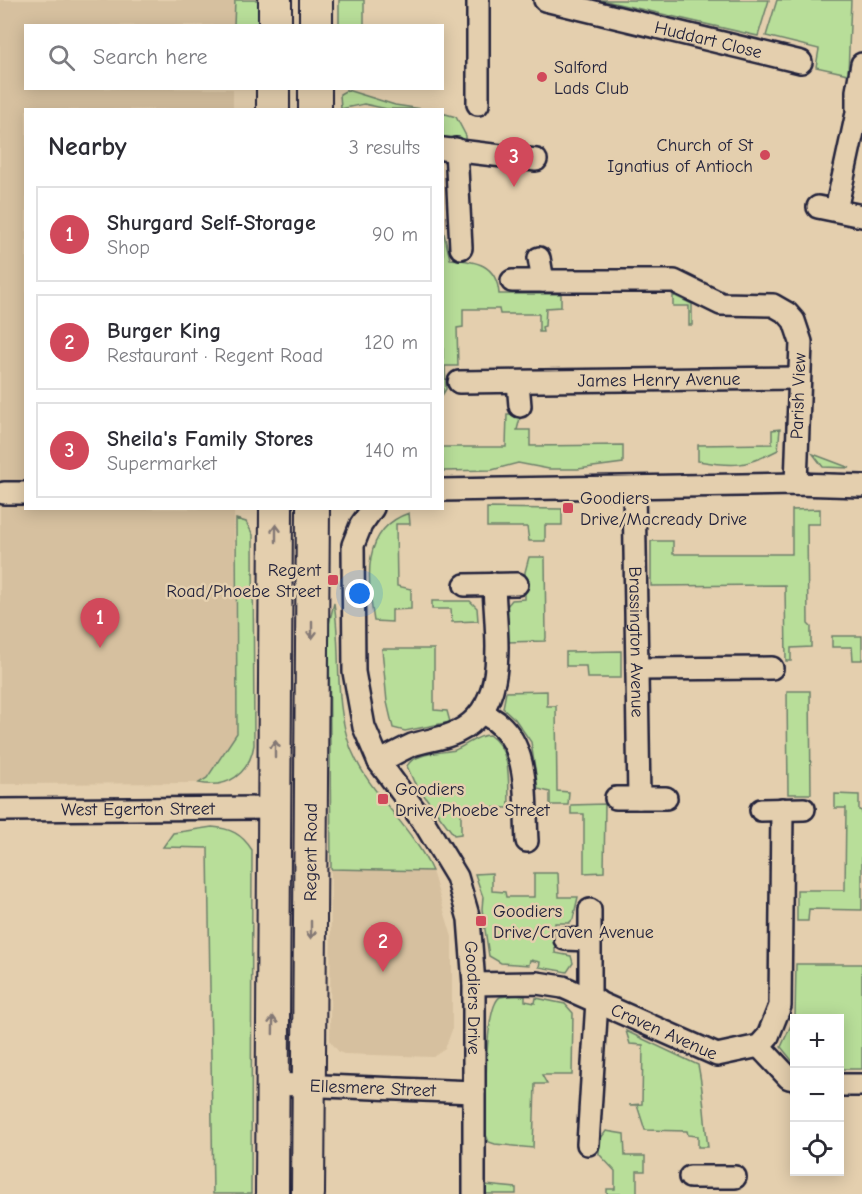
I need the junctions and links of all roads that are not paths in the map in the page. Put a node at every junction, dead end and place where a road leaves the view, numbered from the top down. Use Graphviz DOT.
graph roads {
  1 [pos="275,0"];
  2 [pos="316,0"];
  3 [pos="478,0"];
  4 [pos="545,0"];
  5 [pos="275,24"];
  6 [pos="316,24"];
  7 [pos="801,62"];
  8 [pos="862,64"];
  9 [pos="273,90"];
  10 [pos="315,90"];
  11 [pos="478,104"];
  12 [pos="273,108"];
  13 [pos="315,108"];
  14 [pos="449,149"];
  15 [pos="536,160"];
  16 [pos="451,214"];
  17 [pos="862,216"];
  18 [pos="461,248"];
  19 [pos="539,258"];
  20 [pos="512,281"];
  21 [pos="543,281"];
  22 [pos="799,378"];
  23 [pos="459,382"];
  24 [pos="518,382"];
  25 [pos="520,406"];
  26 [pos="796,484"];
  27 [pos="862,486"];
  28 [pos="634,488"];
  29 [pos="444,490"];
  30 [pos="4,493"];
  31 [pos="24,493"];
  32 [pos="276,510"];
  33 [pos="313,510"];
  34 [pos="372,510"];
  35 [pos="494,584"];
  36 [pos="517,584"];
  37 [pos="465,585"];
  38 [pos="772,668"];
  39 [pos="637,669"];
  40 [pos="482,712"];
  41 [pos="379,762"];
  42 [pos="616,798"];
  43 [pos="639,798"];
  44 [pos="666,798"];
  45 [pos="275,808"];
  46 [pos="782,809"];
  47 [pos="804,809"];
  48 [pos="0,810"];
  49 [pos="761,810"];
  50 [pos="527,841"];
  51 [pos="590,910"];
  52 [pos="565,939"];
  53 [pos="588,940"];
  54 [pos="474,984"];
  55 [pos="593,999"];
  56 [pos="759,1046"];
  57 [pos="790,1078"];
  58 [pos="273,1084"];
  59 [pos="309,1085"];
  60 [pos="844,1085"];
  61 [pos="862,1085"];
  62 [pos="474,1092"];
  63 [pos="588,1144"];
  64 [pos="690,1177"];
  65 [pos="722,1182"];
  66 [pos="272,1194"];
  67 [pos="288,1194"];
  68 [pos="308,1194"];
  69 [pos="474,1194"];
  1 -- 5 [label="highway"];
  2 -- 6 [label="highway"];
  3 -- 11 [label="street"];
  4 -- 7 [label="street, Huddart Close"];
  8 -- 17 [label="street"];
  9 -- 12 [label="highway"];
  10 -- 13 [label="highway"];
  14 -- 15 [label="street"];
  14 -- 16 [label="street"];
  16 -- 18 [label="street"];
  19 -- 21 [label="street"];
  20 -- 21 [label="street, Parish View"];
  21 -- 22 [label="street, Parish View"];
  22 -- 24 [label="street, James Henry Avenue"];
  22 -- 26 [label="street, Parish View"];
  23 -- 24 [label="street, James Henry Avenue"];
  24 -- 25 [label="street"];
  26 -- 27 [label="street"];
  26 -- 28 [label="street"];
  28 -- 29 [label="street"];
  28 -- 39 [label="street, Brassington Avenue"];
  30 -- 31 [label="street"];
  45 -- 32 [label="highway, Regent Road, one-way"];
  33 -- 59 [label="highway, Regent Road, one-way"];
  34 -- 41 [label="street, Goodiers Drive"];
  35 -- 36 [label="street"];
  35 -- 37 [label="street"];
  35 -- 40 [label="street"];
  38 -- 39 [label="street"];
  39 -- 43 [label="street, Brassington Avenue"];
  40 -- 41 [label="street"];
  40 -- 50 [label="street"];
  41 -- 54 [label="street, Goodiers Drive"];
  42 -- 43 [label="street"];
  43 -- 44 [label="street"];
  45 -- 48 [label="street, West Egerton Street"];
  58 -- 45 [label="highway, Regent Road, one-way"];
  46 -- 47 [label="street"];
  46 -- 49 [label="street"];
  46 -- 56 [label="street"];
  51 -- 53 [label="street"];
  52 -- 53 [label="street"];
  53 -- 55 [label="street"];
  54 -- 55 [label="street, Craven Avenue"];
  54 -- 62 [label="street, Goodiers Drive"];
  55 -- 56 [label="street, Craven Avenue"];
  55 -- 63 [label="street"];
  56 -- 57 [label="street"];
  58 -- 59 [label="street, Ellesmere Street"];
  58 -- 66 [label="highway, Regent Road"];
  59 -- 62 [label="street, Ellesmere Street"];
  59 -- 67 [label="highway"];
  59 -- 68 [label="highway, Regent Road"];
  60 -- 61 [label="street"];
  62 -- 69 [label="street, Goodiers Drive"];
  64 -- 65 [label="street"];
}
